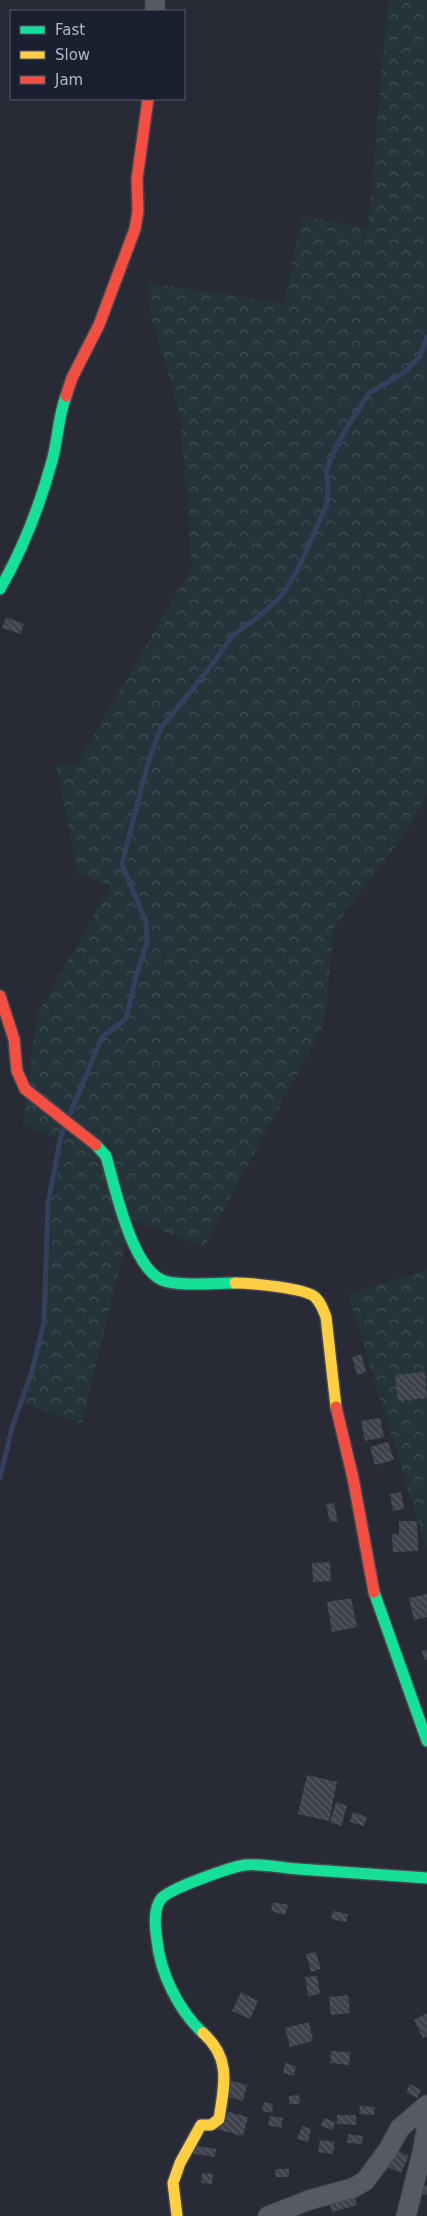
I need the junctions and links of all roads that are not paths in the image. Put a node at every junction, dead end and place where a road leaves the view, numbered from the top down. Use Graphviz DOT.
graph roads {
  1 [pos="148,100"];
  2 [pos="0,589"];
  3 [pos="0,996"];
  4 [pos="8,1055"];
  5 [pos="427,1741"];
  6 [pos="427,1878"];
  7 [pos="427,2105"];
  8 [pos="427,2126"];
  9 [pos="177,2216"];
  10 [pos="268,2216"];
  11 [pos="406,2216"];
  1 -- 2 [label="street"];
  3 -- 4 [label="street"];
  4 -- 5 [label="street"];
  6 -- 9 [label="street"];
  7 -- 10 [label="street"];
  8 -- 11 [label="street"];
}
